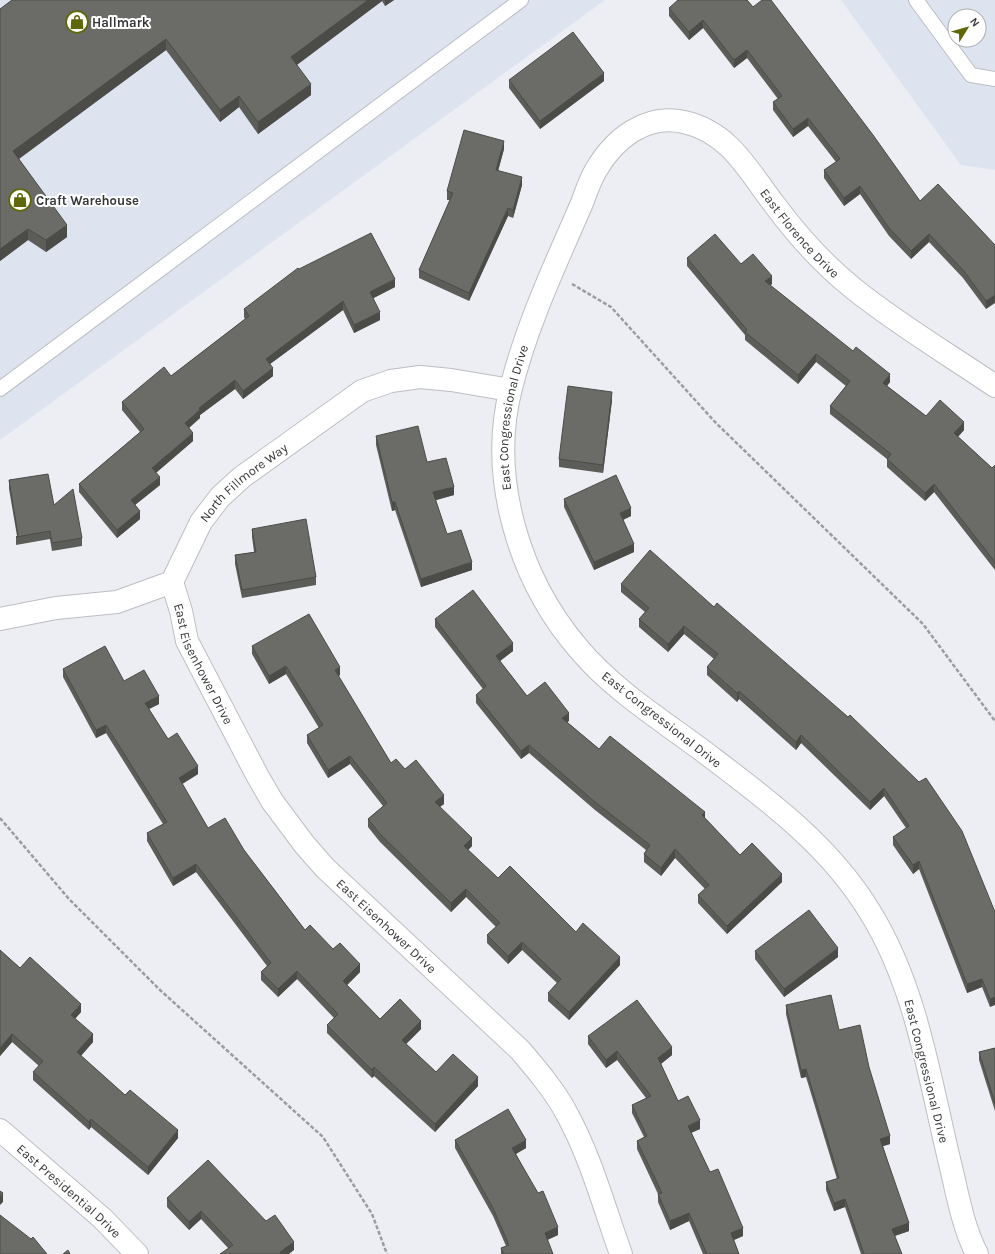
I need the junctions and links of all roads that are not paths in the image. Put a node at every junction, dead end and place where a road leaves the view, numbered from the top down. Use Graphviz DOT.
graph roads {
  1 [pos="521,0"];
  2 [pos="916,0"];
  3 [pos="995,79"];
  4 [pos="609,151"];
  5 [pos="995,386"];
  6 [pos="0,389"];
  7 [pos="510,390"];
  8 [pos="172,582"];
  9 [pos="0,618"];
  10 [pos="0,1130"];
  11 [pos="136,1254"];
  12 [pos="620,1254"];
  13 [pos="977,1254"];
  1 -- 6 [label="lane"];
  2 -- 3 [label="lane"];
  4 -- 5 [label="street, East Florence Drive"];
  4 -- 7 [label="street, East Congressional Drive"];
  7 -- 8 [label="street, North Fillmore Way"];
  7 -- 13 [label="street, East Congressional Drive"];
  8 -- 9 [label="street"];
  8 -- 12 [label="street, East Eisenhower Drive"];
  10 -- 11 [label="street, East Presidential Drive"];
}
